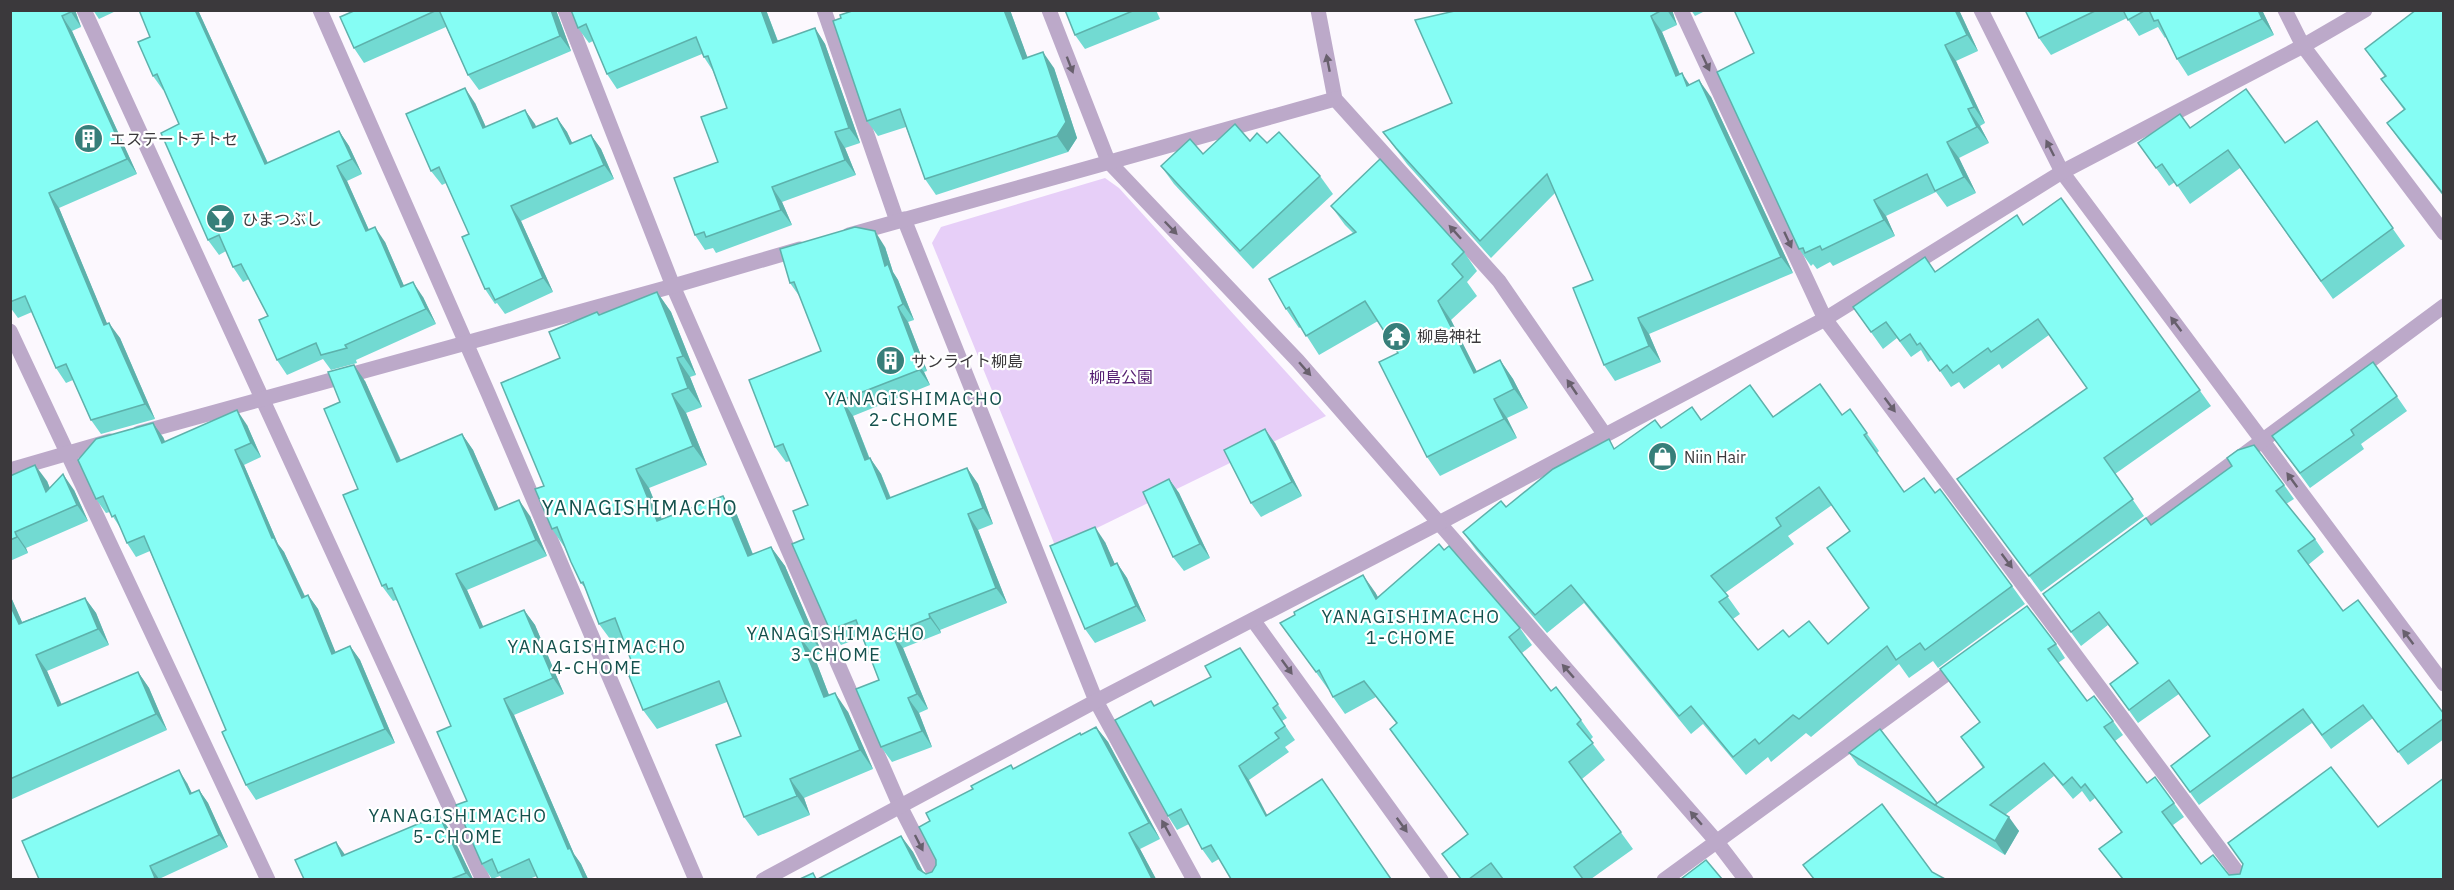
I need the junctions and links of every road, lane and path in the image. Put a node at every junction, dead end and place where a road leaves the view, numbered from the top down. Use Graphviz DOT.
graph roads {
  1 [pos="84,10"];
  2 [pos="320,10"];
  3 [pos="565,10"];
  4 [pos="824,10"];
  5 [pos="1049,10"];
  6 [pos="1318,10"];
  7 [pos="1681,10"];
  8 [pos="1981,10"];
  9 [pos="2285,10"];
  10 [pos="2365,10"];
  11 [pos="2303,46"];
  12 [pos="1335,99"];
  13 [pos="1108,161"];
  14 [pos="2062,172"];
  15 [pos="901,220"];
  16 [pos="2444,233"];
  17 [pos="673,286"];
  18 [pos="2444,306"];
  19 [pos="1825,319"];
  20 [pos="10,331"];
  21 [pos="466,343"];
  22 [pos="264,399"];
  23 [pos="1605,435"];
  24 [pos="2263,439"];
  25 [pos="67,453"];
  26 [pos="10,470"];
  27 [pos="1439,523"];
  28 [pos="2123,543"];
  29 [pos="1253,620"];
  30 [pos="1974,654"];
  31 [pos="2444,684"];
  32 [pos="1096,701"];
  33 [pos="900,806"];
  34 [pos="1717,842"];
  35 [pos="268,879"];
  36 [pos="483,879"];
  37 [pos="696,879"];
  38 [pos="763,879"];
  39 [pos="938,879"];
  40 [pos="1194,879"];
  41 [pos="1441,879"];
  42 [pos="1664,879"];
  43 [pos="1746,879"];
  44 [pos="2243,879"];
  1 -- 22 [label="street"];
  2 -- 21 [label="street"];
  3 -- 17 [label="street"];
  4 -- 15 [label="street"];
  5 -- 13 [label="street, one-way"];
  12 -- 6 [label="street, one-way"];
  7 -- 19 [label="street, one-way"];
  14 -- 8 [label="street, one-way"];
  9 -- 11 [label="street"];
  10 -- 11 [label="street"];
  11 -- 14 [label="street"];
  11 -- 16 [label="street"];
  12 -- 13 [label="street"];
  23 -- 12 [label="street, one-way"];
  13 -- 15 [label="street"];
  13 -- 27 [label="street, one-way"];
  14 -- 19 [label="street"];
  24 -- 14 [label="street, one-way"];
  15 -- 17 [label="street"];
  15 -- 32 [label="street"];
  17 -- 21 [label="street"];
  17 -- 33 [label="street"];
  18 -- 24 [label="street"];
  19 -- 23 [label="street"];
  19 -- 44 [label="street, one-way"];
  20 -- 25 [label="street"];
  21 -- 22 [label="street"];
  21 -- 37 [label="street"];
  22 -- 25 [label="street"];
  22 -- 36 [label="street"];
  23 -- 27 [label="street"];
  24 -- 28 [label="street"];
  31 -- 24 [label="street, one-way"];
  25 -- 26 [label="street"];
  25 -- 35 [label="street"];
  27 -- 29 [label="street"];
  34 -- 27 [label="street, one-way"];
  29 -- 32 [label="street"];
  29 -- 41 [label="street, one-way"];
  30 -- 34 [label="street"];
  32 -- 33 [label="street"];
  40 -- 32 [label="street, one-way"];
  33 -- 38 [label="street"];
  33 -- 39 [label="street, one-way"];
  34 -- 42 [label="street"];
  34 -- 43 [label="street"];
}
